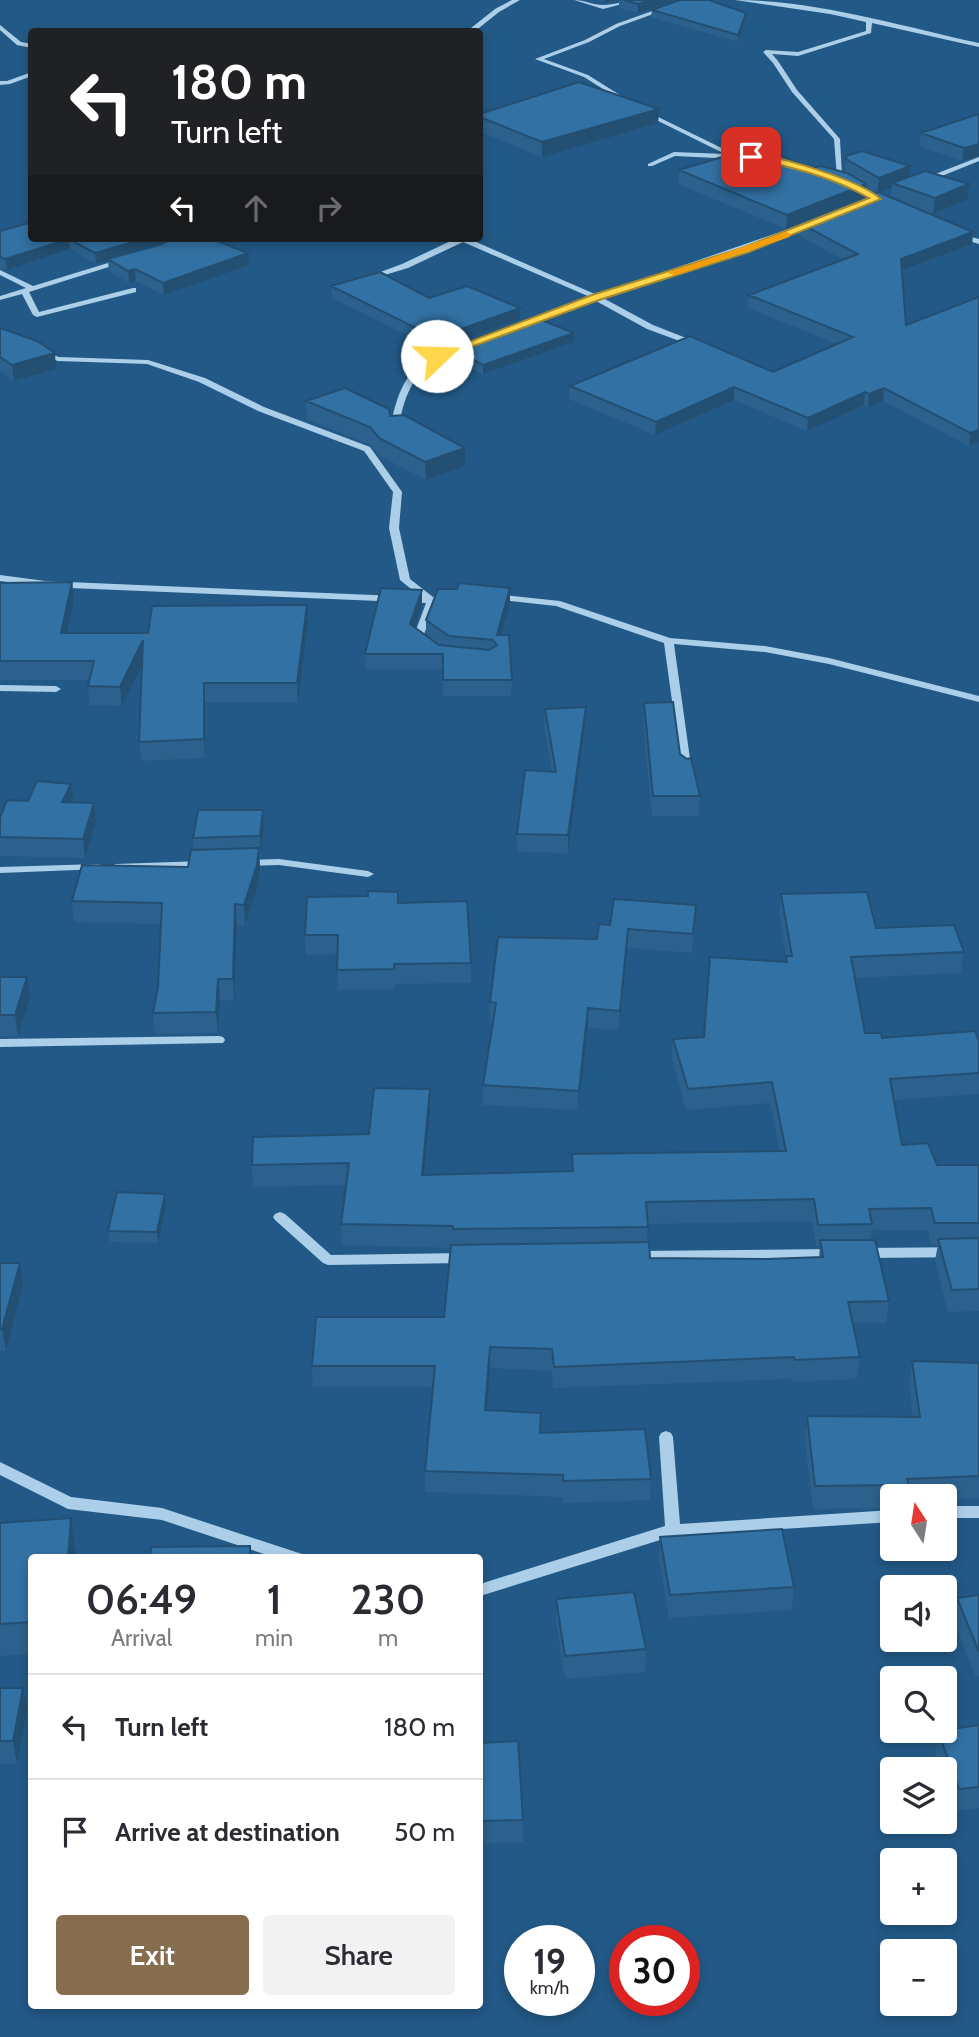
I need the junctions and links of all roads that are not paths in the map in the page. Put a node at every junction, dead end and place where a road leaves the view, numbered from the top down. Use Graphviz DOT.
graph roads {
  1 [pos="517,0"];
  2 [pos="577,0"];
  3 [pos="635,0"];
  4 [pos="689,0"];
  5 [pos="738,0"];
  6 [pos="869,21"];
  7 [pos="0,27"];
  8 [pos="476,28"];
  9 [pos="28,45"];
  10 [pos="979,45"];
  11 [pos="28,76"];
  12 [pos="0,83"];
  13 [pos="737,156"];
  14 [pos="746,157"];
  15 [pos="979,159"];
  16 [pos="650,165"];
  17 [pos="829,178"];
  18 [pos="915,184"];
  19 [pos="855,186"];
  20 [pos="889,198"];
  21 [pos="877,199"];
  22 [pos="865,203"];
  23 [pos="820,221"];
  24 [pos="953,231"];
  25 [pos="454,242"];
  26 [pos="471,242"];
  27 [pos="979,242"];
  28 [pos="134,258"];
  29 [pos="0,272"];
  30 [pos="363,280"];
  31 [pos="28,289"];
  32 [pos="133,290"];
  33 [pos="0,298"];
  34 [pos="595,298"];
  35 [pos="514,327"];
  36 [pos="476,341"];
  37 [pos="703,348"];
  38 [pos="33,350"];
  39 [pos="394,429"];
  40 [pos="0,578"];
  41 [pos="459,593"];
  42 [pos="484,596"];
  43 [pos="432,600"];
  44 [pos="669,642"];
  45 [pos="436,650"];
  46 [pos="0,688"];
  47 [pos="56,689"];
  48 [pos="979,699"];
  49 [pos="687,774"];
  50 [pos="237,863"];
  51 [pos="209,864"];
  52 [pos="0,870"];
  53 [pos="368,874"];
  54 [pos="219,1040"];
  55 [pos="0,1043"];
  56 [pos="280,1217"];
  57 [pos="979,1252"];
  58 [pos="619,1256"];
  59 [pos="480,1258"];
  60 [pos="666,1437"];
  61 [pos="0,1468"];
  62 [pos="957,1512"];
  63 [pos="979,1513"];
  64 [pos="880,1517"];
  65 [pos="673,1530"];
  66 [pos="284,1554"];
  67 [pos="483,1589"];
  1 -- 8 [label="street"];
  2 -- 3 [label="street"];
  4 -- 13 [label="street"];
  5 -- 6 [label="street"];
  6 -- 10 [label="street"];
  6 -- 19 [label="street"];
  7 -- 9 [label="street"];
  11 -- 12 [label="street"];
  13 -- 14 [label="street"];
  13 -- 16 [label="street"];
  15 -- 18 [label="street"];
  17 -- 19 [label="street"];
  19 -- 21 [label="street"];
  20 -- 21 [label="street"];
  21 -- 22 [label="street"];
  23 -- 34 [label="street"];
  24 -- 27 [label="street"];
  25 -- 30 [label="street"];
  26 -- 34 [label="street"];
  28 -- 31 [label="street"];
  29 -- 31 [label="street"];
  31 -- 32 [label="street"];
  31 -- 33 [label="street"];
  34 -- 35 [label="street"];
  34 -- 37 [label="street"];
  36 -- 39 [label="street"];
  38 -- 43 [label="street"];
  40 -- 43 [label="street"];
  41 -- 43 [label="street"];
  42 -- 44 [label="street"];
  43 -- 45 [label="street"];
  44 -- 48 [label="street"];
  44 -- 49 [label="street"];
  46 -- 47 [label="street"];
  50 -- 53 [label="street"];
  51 -- 52 [label="street"];
  54 -- 55 [label="street"];
  56 -- 59 [label="street"];
  57 -- 58 [label="street"];
  60 -- 65 [label="street"];
  61 -- 66 [label="street"];
  62 -- 63 [label="street"];
  64 -- 65 [label="street"];
  65 -- 67 [label="street"];
}
